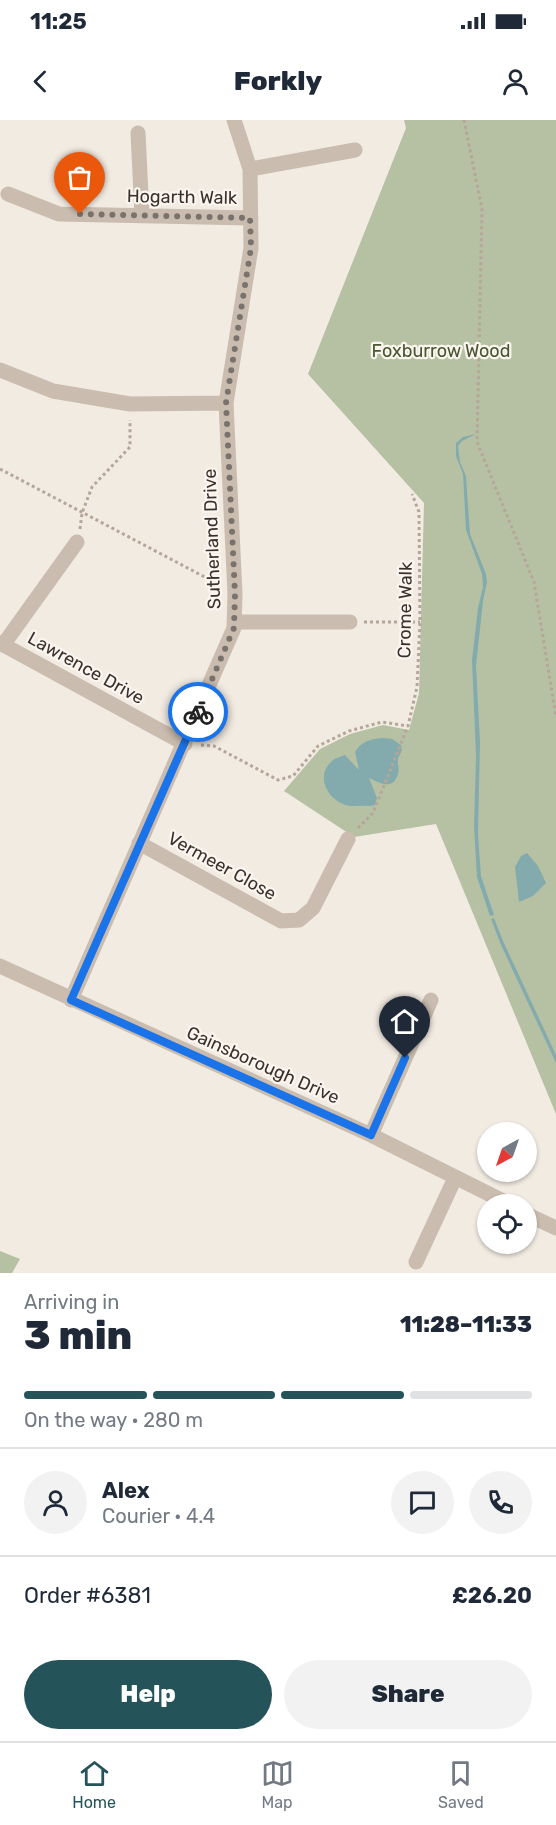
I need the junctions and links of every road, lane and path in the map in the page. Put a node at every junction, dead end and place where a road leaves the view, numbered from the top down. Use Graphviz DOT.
graph roads {
  1 [pos="234,120"];
  2 [pos="464,120"];
  3 [pos="138,134"];
  4 [pos="355,150"];
  5 [pos="250,169"];
  6 [pos="8,194"];
  7 [pos="142,215"];
  8 [pos="250,218"];
  9 [pos="0,370"];
  10 [pos="226,403"];
  11 [pos="130,404"];
  12 [pos="0,469"];
  13 [pos="412,494"];
  14 [pos="82,513"];
  15 [pos="78,542"];
  16 [pos="235,594"];
  17 [pos="234,622"];
  18 [pos="350,622"];
  19 [pos="420,622"];
  20 [pos="2,644"];
  21 [pos="556,717"];
  22 [pos="408,726"];
  23 [pos="185,744"];
  24 [pos="348,838"];
  25 [pos="139,843"];
  26 [pos="0,966"];
  27 [pos="71,1000"];
  28 [pos="431,1000"];
  29 [pos="371,1135"];
  30 [pos="456,1178"];
  31 [pos="488,1194"];
  32 [pos="537,1219"];
  33 [pos="556,1228"];
  34 [pos="416,1262"];
  1 -- 5 [label="street, Sutherland Drive"];
  2 -- 21 [label="path"];
  3 -- 7 [label="street"];
  4 -- 5 [label="street"];
  5 -- 8 [label="street, Sutherland Drive"];
  6 -- 7 [label="street, Hogarth Walk"];
  7 -- 8 [label="street, Hogarth Walk"];
  8 -- 10 [label="street, Sutherland Drive"];
  9 -- 11 [label="street"];
  10 -- 11 [label="street"];
  10 -- 16 [label="street, Sutherland Drive"];
  11 -- 14 [label="path"];
  12 -- 14 [label="path"];
  13 -- 19 [label="path, Crome Walk"];
  14 -- 15 [label="path"];
  14 -- 16 [label="path"];
  15 -- 20 [label="street"];
  16 -- 17 [label="street, Sutherland Drive"];
  17 -- 18 [label="street"];
  17 -- 23 [label="street, Sutherland Drive"];
  18 -- 19 [label="path"];
  19 -- 22 [label="path, Crome Walk"];
  20 -- 23 [label="street, Lawrence Drive"];
  22 -- 23 [label="path"];
  22 -- 24 [label="path, Crome Walk"];
  23 -- 25 [label="street, Sutherland Drive"];
  24 -- 25 [label="street, Vermeer Close"];
  25 -- 27 [label="street, Sutherland Drive"];
  26 -- 27 [label="street, Gainsborough Drive"];
  27 -- 29 [label="street, Gainsborough Drive"];
  28 -- 29 [label="street"];
  29 -- 30 [label="street, Gainsborough Drive"];
  30 -- 31 [label="street, Gainsborough Drive"];
  30 -- 34 [label="street"];
  32 -- 33 [label="street"];
}
